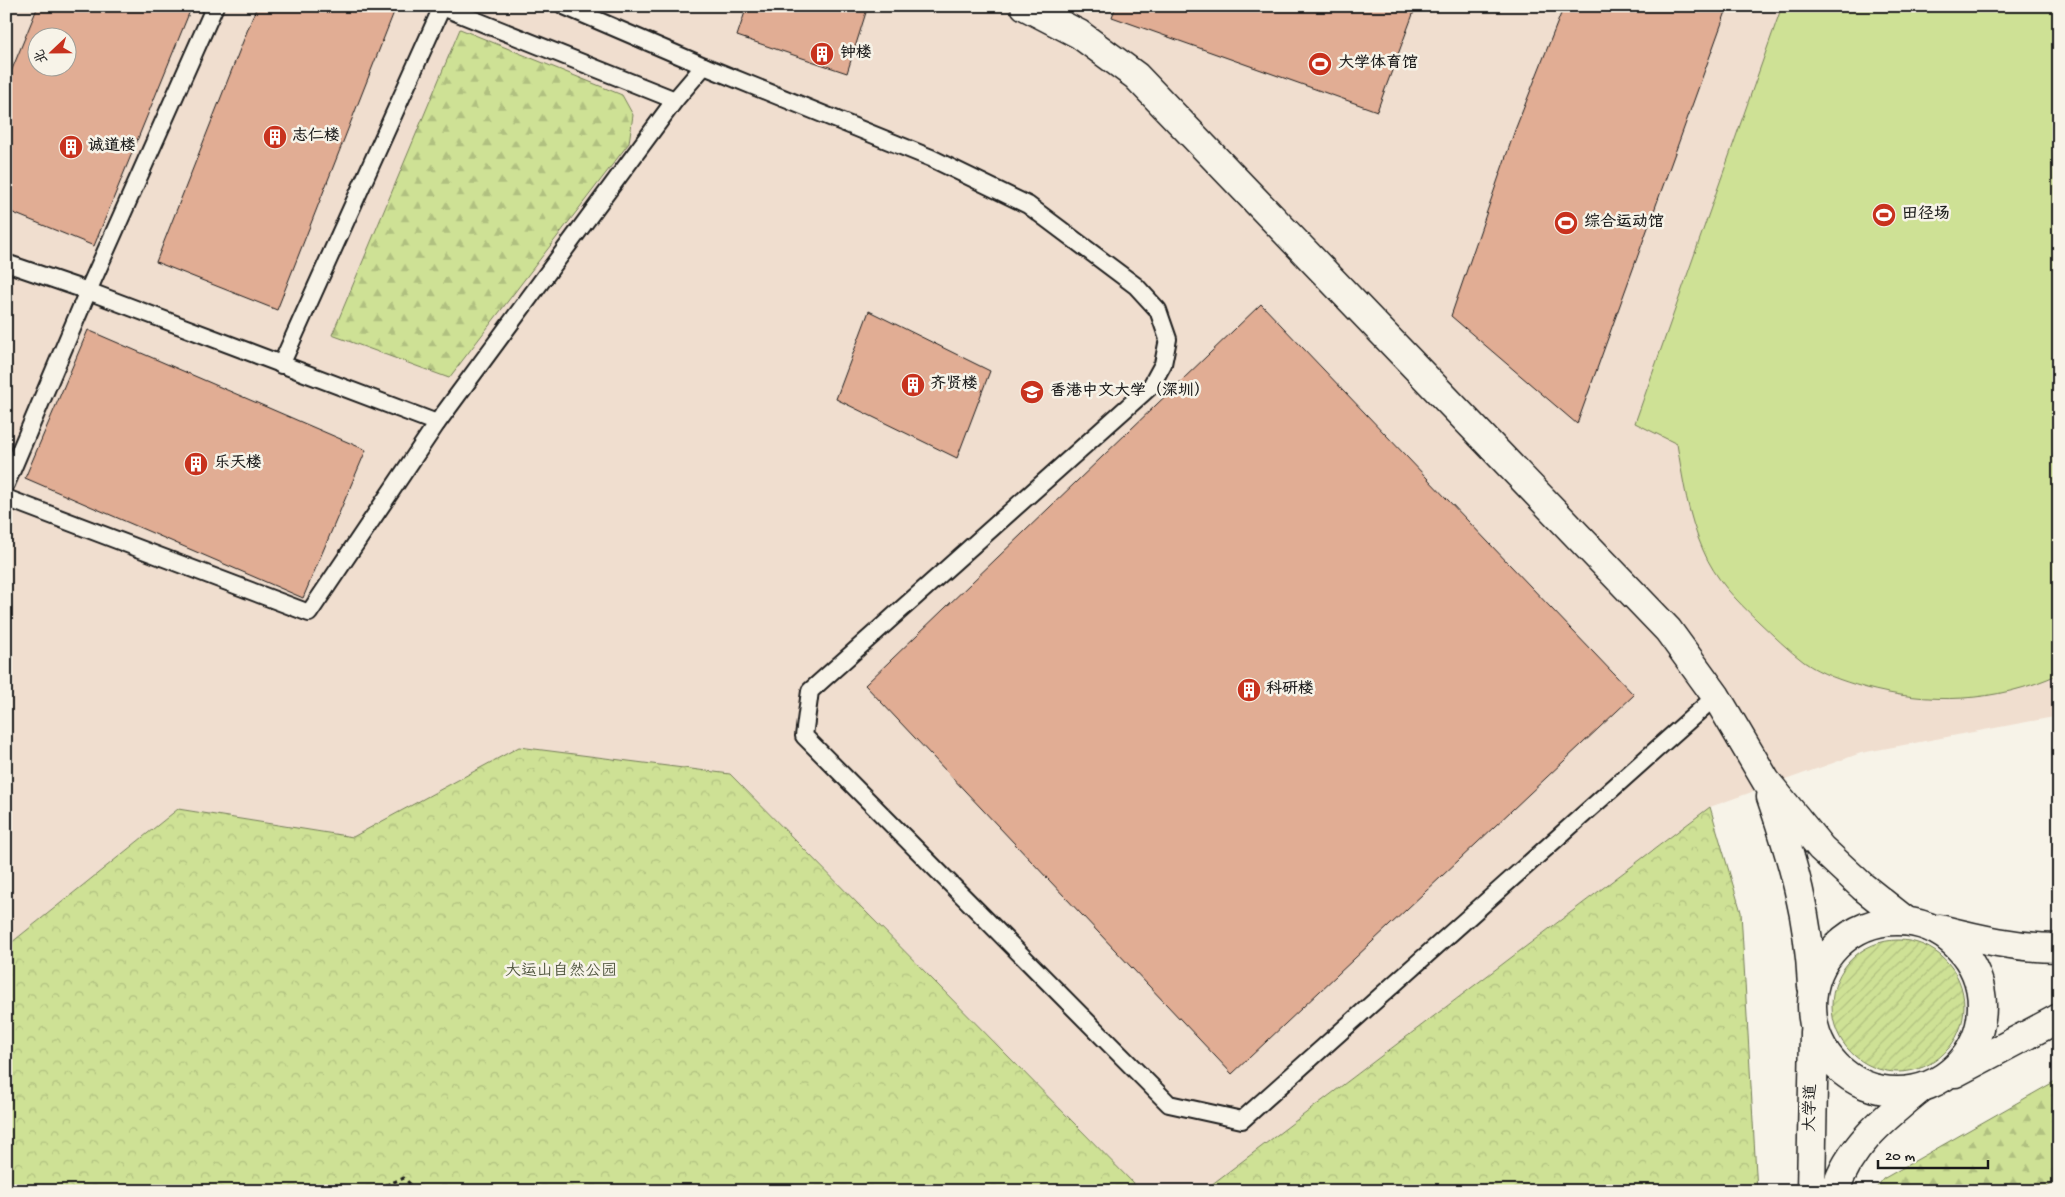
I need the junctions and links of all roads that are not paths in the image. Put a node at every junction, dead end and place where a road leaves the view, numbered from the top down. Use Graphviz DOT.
graph roads {
  1 [pos="215,6"];
  2 [pos="441,6"];
  3 [pos="564,6"];
  4 [pos="1025,6"];
  5 [pos="704,66"];
  6 [pos="676,100"];
  7 [pos="6,263"];
  8 [pos="88,292"];
  9 [pos="281,364"];
  10 [pos="437,423"];
  11 [pos="6,484"];
  12 [pos="6,498"];
  13 [pos="1716,696"];
  14 [pos="1766,781"];
  15 [pos="1918,924"];
  16 [pos="2059,948"];
  17 [pos="1812,997"];
  18 [pos="2059,1018"];
  19 [pos="1814,1025"];
  20 [pos="1944,1078"];
  21 [pos="1920,1089"];
  22 [pos="1811,1191"];
  23 [pos="1835,1191"];
  1 -- 8 [label="lane"];
  2 -- 6 [label="lane"];
  2 -- 9 [label="lane"];
  3 -- 5 [label="lane"];
  4 -- 13 [label="street"];
  5 -- 6 [label="lane"];
  5 -- 13 [label="lane"];
  6 -- 10 [label="lane"];
  7 -- 8 [label="lane"];
  8 -- 9 [label="lane"];
  8 -- 11 [label="lane"];
  9 -- 10 [label="lane"];
  10 -- 12 [label="lane"];
  13 -- 14 [label="street"];
  14 -- 15 [label="street"];
  14 -- 17 [label="street"];
  15 -- 16 [label="street, 大学道"];
  15 -- 17 [label="street, 大学道"];
  15 -- 20 [label="street, 大学道"];
  17 -- 19 [label="street, 大学道"];
  18 -- 20 [label="street, 大学道"];
  19 -- 21 [label="street, 大学道"];
  19 -- 22 [label="street, 大学道"];
  20 -- 21 [label="street, 大学道"];
  21 -- 23 [label="street, 大学道"];
}
